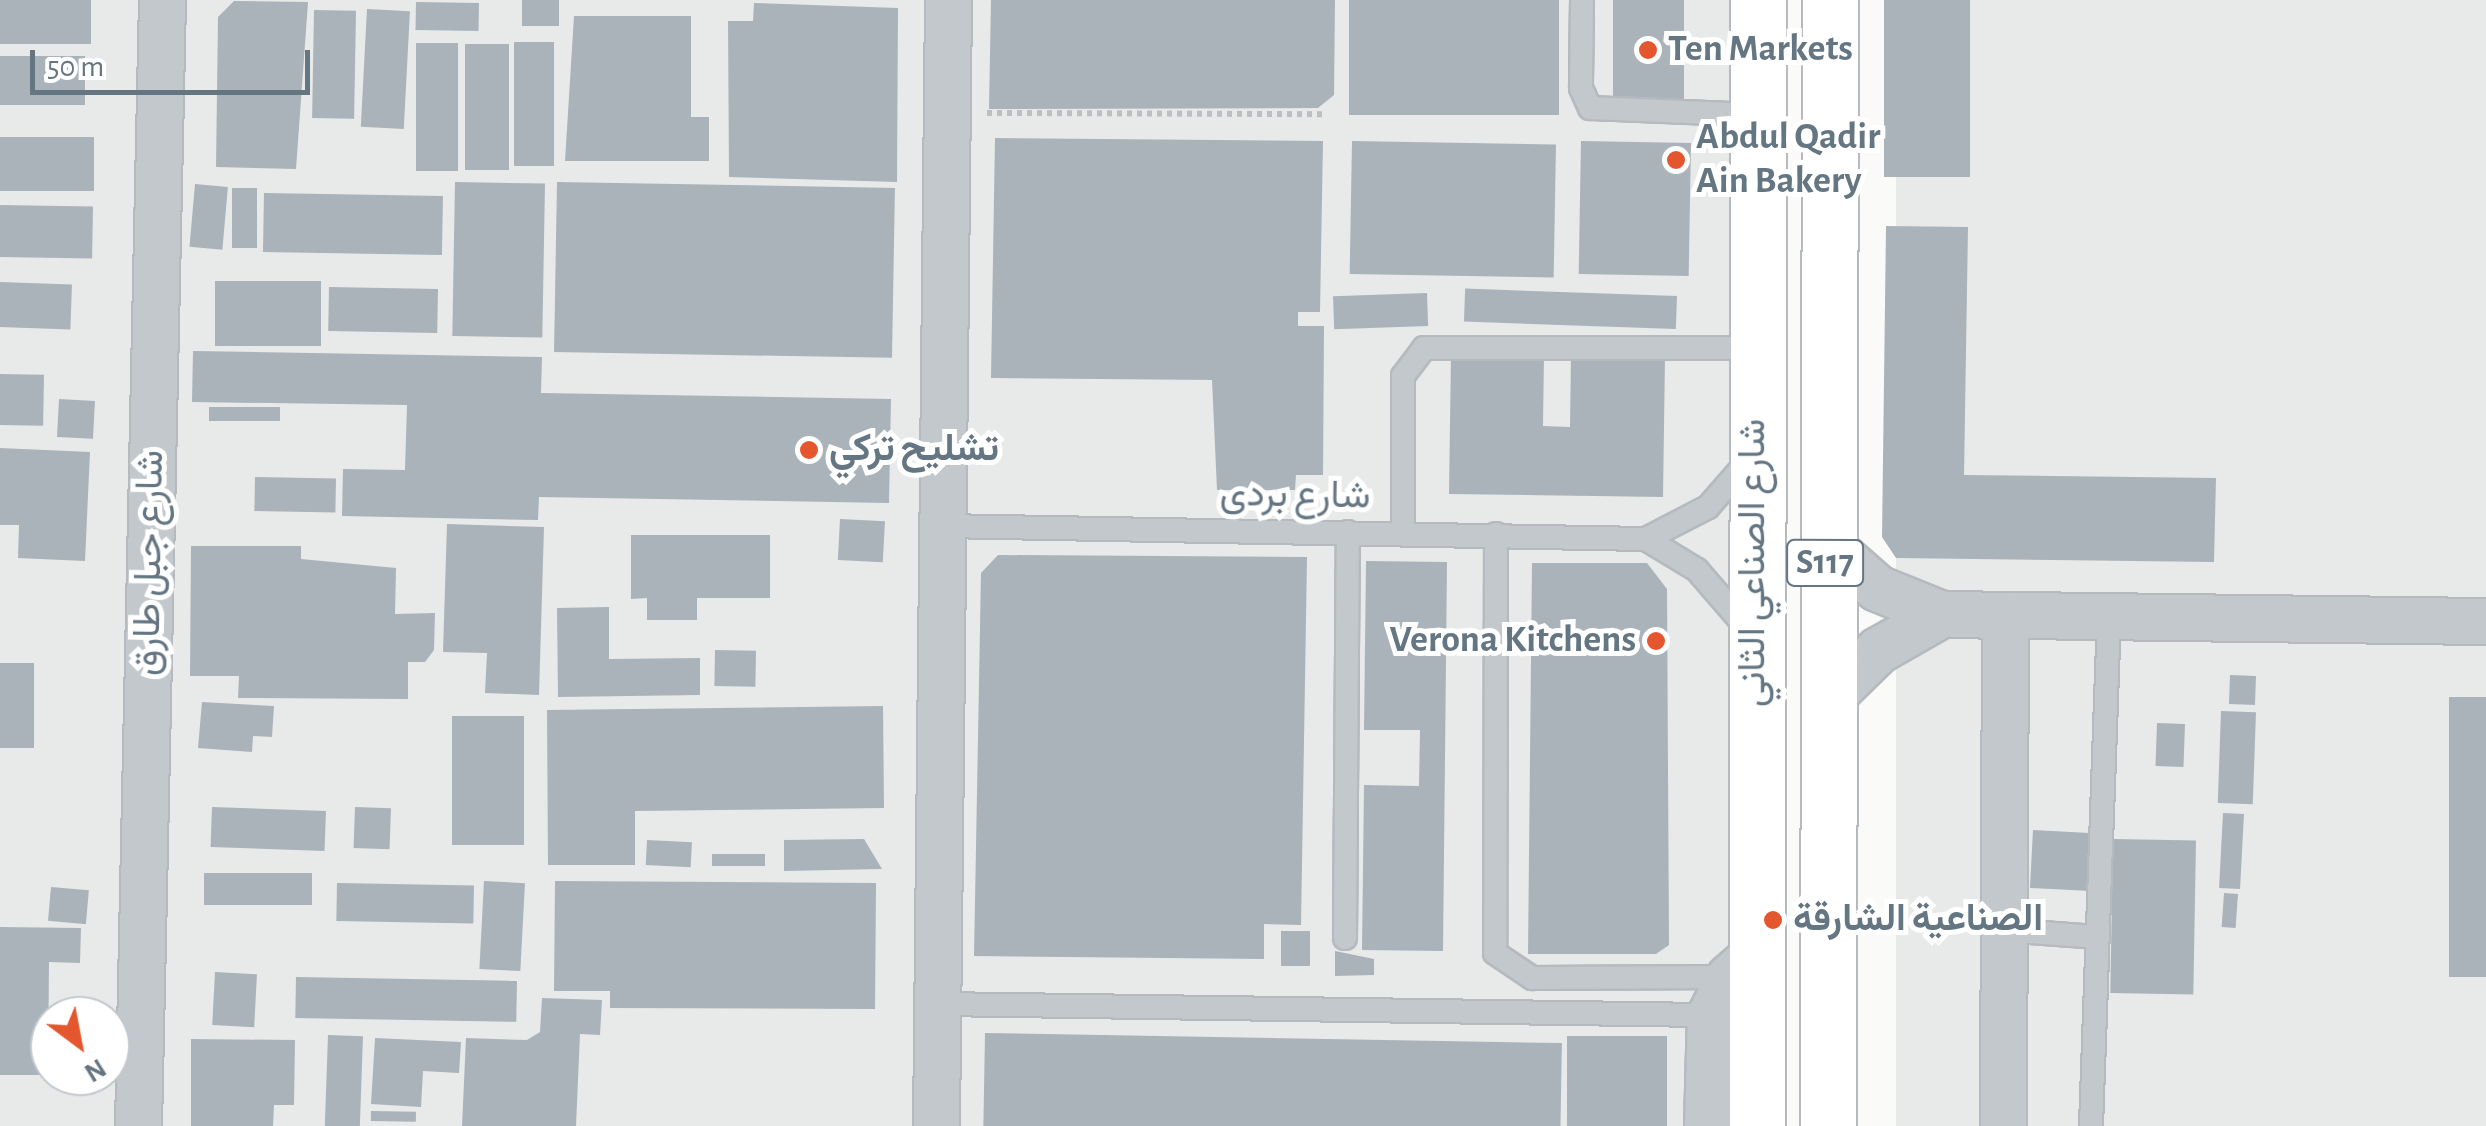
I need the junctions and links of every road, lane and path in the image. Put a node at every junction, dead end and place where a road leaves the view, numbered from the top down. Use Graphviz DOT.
graph roads {
  1 [pos="162,0"];
  2 [pos="948,0"];
  3 [pos="1582,0"];
  4 [pos="1758,0"];
  5 [pos="1830,0"];
  6 [pos="946,113"];
  7 [pos="1324,114"];
  8 [pos="1755,116"];
  9 [pos="1754,348"];
  10 [pos="1753,454"];
  11 [pos="942,526"];
  12 [pos="1348,532"];
  13 [pos="1403,533"];
  14 [pos="1496,534"];
  15 [pos="1646,539"];
  16 [pos="1825,542"];
  17 [pos="1941,614"];
  18 [pos="2005,615"];
  19 [pos="2109,616"];
  20 [pos="2486,620"];
  21 [pos="1753,638"];
  22 [pos="1826,700"];
  23 [pos="2004,930"];
  24 [pos="2098,937"];
  25 [pos="1346,938"];
  26 [pos="1732,982"];
  27 [pos="937,1004"];
  28 [pos="138,1126"];
  29 [pos="936,1126"];
  30 [pos="1708,1126"];
  31 [pos="1757,1126"];
  32 [pos="1828,1126"];
  33 [pos="2003,1126"];
  34 [pos="2091,1126"];
  1 -- 28 [label="street, شارع جبل طارق"];
  2 -- 6 [label="street"];
  3 -- 8 [label="lane"];
  4 -- 8 [label="main road, شارع الصناعي الثاني / S117"];
  5 -- 16 [label="main road, شارع الصناعي الثاني / S117"];
  6 -- 7 [label="path"];
  6 -- 11 [label="street"];
  8 -- 9 [label="main road, شارع الصناعي الثاني / S117"];
  9 -- 10 [label="main road, شارع الصناعي الثاني / S117"];
  9 -- 13 [label="lane"];
  10 -- 15 [label="lane, شارع بردى"];
  10 -- 21 [label="main road, شارع الصناعي الثاني / S117"];
  11 -- 12 [label="lane, شارع بردى"];
  11 -- 27 [label="street"];
  12 -- 13 [label="lane, شارع بردى"];
  12 -- 25 [label="lane"];
  13 -- 14 [label="lane, شارع بردى"];
  14 -- 15 [label="lane, شارع بردى"];
  14 -- 26 [label="lane"];
  15 -- 21 [label="lane"];
  16 -- 17 [label="street"];
  16 -- 22 [label="main road, شارع الصناعي الثاني / S117"];
  17 -- 18 [label="street"];
  17 -- 22 [label="street"];
  18 -- 19 [label="street"];
  18 -- 23 [label="street"];
  19 -- 20 [label="street"];
  19 -- 24 [label="lane"];
  21 -- 26 [label="main road, شارع الصناعي الثاني / S117"];
  22 -- 32 [label="main road, شارع الصناعي الثاني / S117"];
  23 -- 24 [label="lane"];
  23 -- 33 [label="street"];
  24 -- 34 [label="lane"];
  26 -- 27 [label="lane"];
  26 -- 30 [label="street"];
  26 -- 31 [label="main road, شارع الصناعي الثاني / S117"];
  27 -- 29 [label="street"];
}
